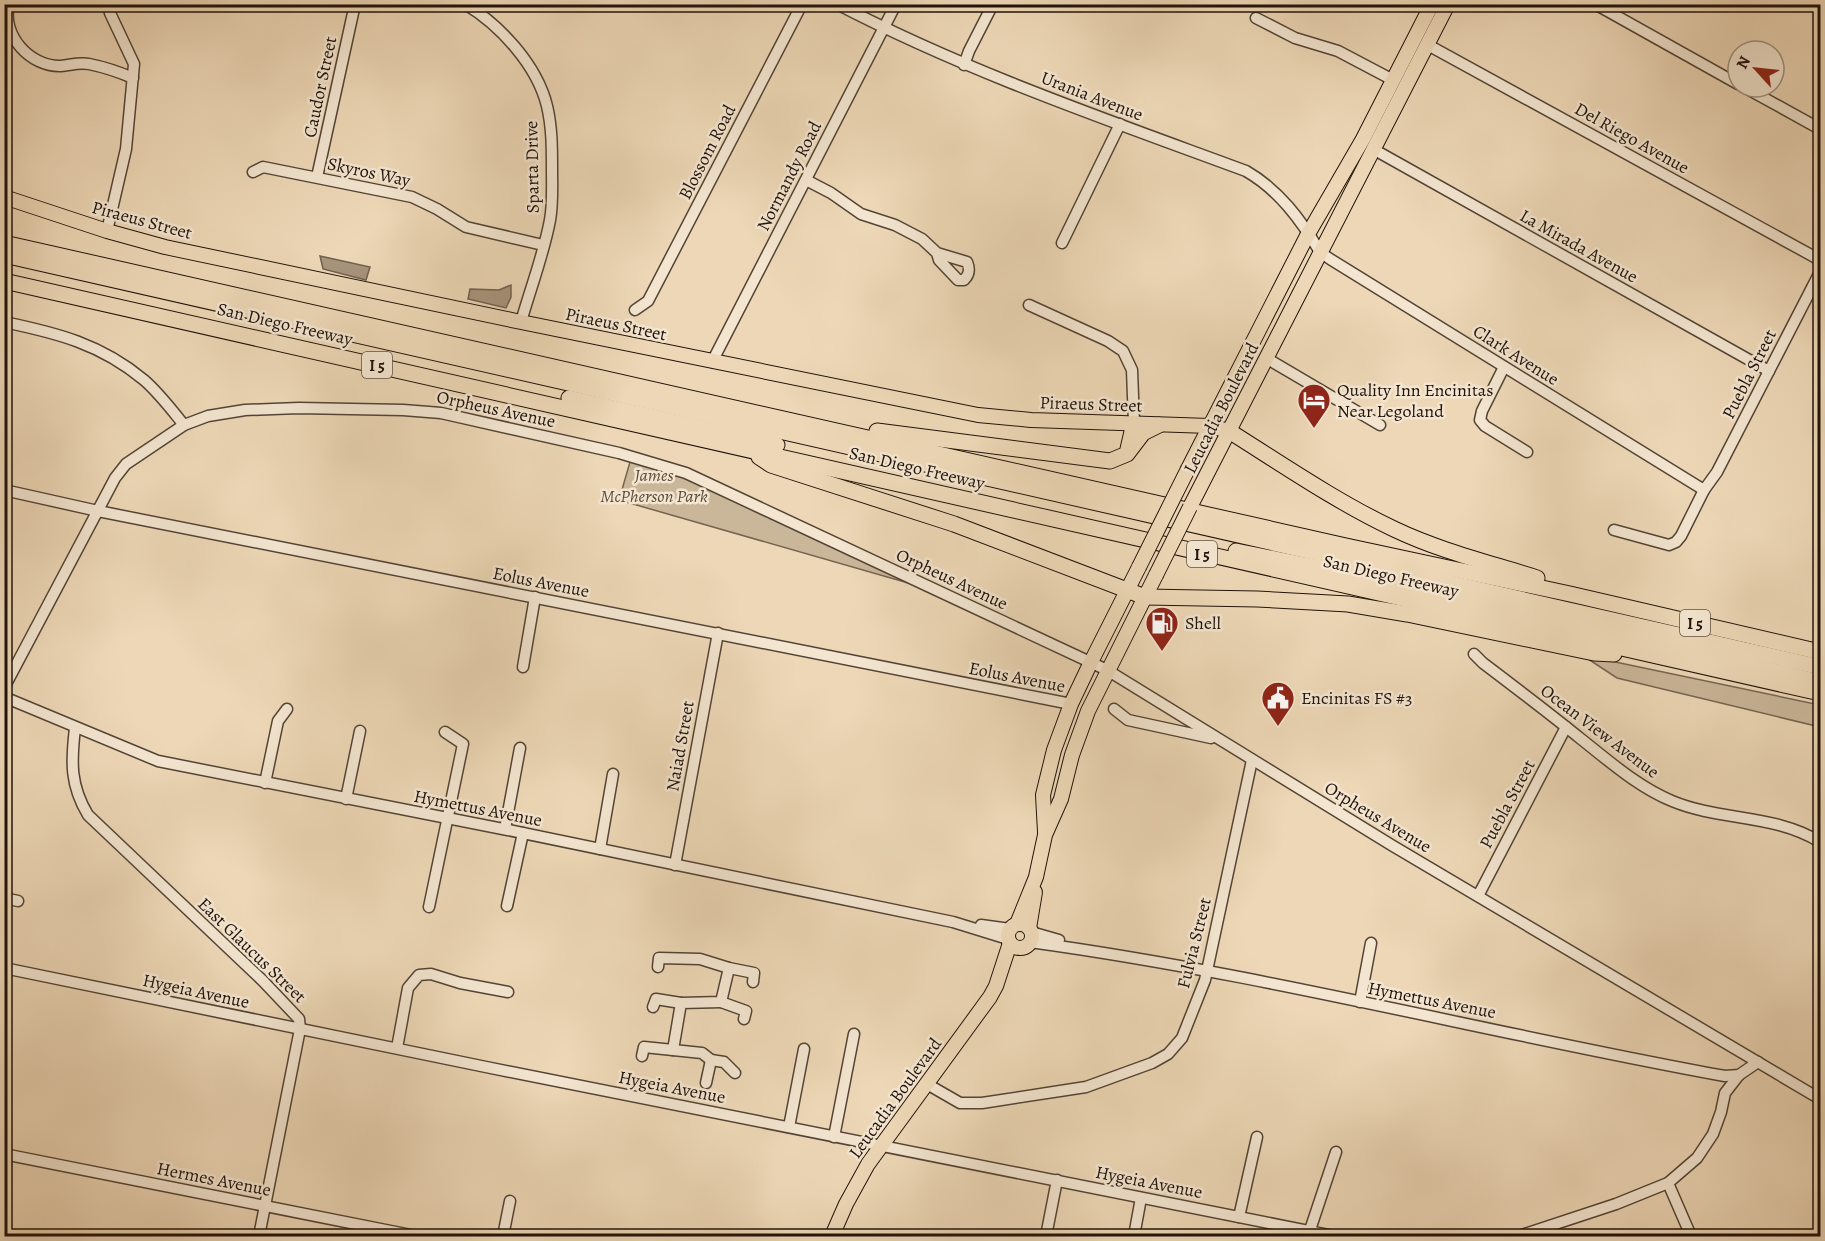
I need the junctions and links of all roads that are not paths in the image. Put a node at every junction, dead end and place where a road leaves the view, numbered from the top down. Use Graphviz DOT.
graph roads {
  1 [pos="9,4"];
  2 [pos="108,4"];
  3 [pos="355,4"];
  4 [pos="465,4"];
  5 [pos="802,4"];
  6 [pos="837,4"];
  7 [pos="896,4"];
  8 [pos="993,4"];
  9 [pos="1432,4"];
  10 [pos="1448,4"];
  11 [pos="1595,4"];
  12 [pos="1256,18"];
  13 [pos="884,29"];
  14 [pos="1428,45"];
  15 [pos="964,65"];
  16 [pos="1726,77"];
  17 [pos="133,78"];
  18 [pos="1393,80"];
  19 [pos="1766,99"];
  20 [pos="1120,124"];
  21 [pos="1821,129"];
  22 [pos="1374,149"];
  23 [pos="253,172"];
  24 [pos="317,177"];
  25 [pos="806,180"];
  26 [pos="4,197"];
  27 [pos="107,231"];
  28 [pos="4,243"];
  29 [pos="1062,243"];
  30 [pos="1315,243"];
  31 [pos="543,245"];
  32 [pos="937,253"];
  33 [pos="4,255"];
  34 [pos="1821,260"];
  35 [pos="4,270"];
  36 [pos="1821,272"];
  37 [pos="4,280"];
  38 [pos="1029,305"];
  39 [pos="635,310"];
  40 [pos="4,322"];
  41 [pos="521,322"];
  42 [pos="1266,358"];
  43 [pos="712,362"];
  44 [pos="1504,367"];
  45 [pos="1769,371"];
  46 [pos="785,419"];
  47 [pos="1134,423"];
  48 [pos="1159,424"];
  49 [pos="184,425"];
  50 [pos="1380,425"];
  51 [pos="1210,426"];
  52 [pos="1229,430"];
  53 [pos="750,450"];
  54 [pos="1527,452"];
  55 [pos="1127,454"];
  56 [pos="4,490"];
  57 [pos="1704,490"];
  58 [pos="98,511"];
  59 [pos="1614,530"];
  60 [pos="1128,590"];
  61 [pos="1570,594"];
  62 [pos="535,597"];
  63 [pos="1145,597"];
  64 [pos="718,633"];
  65 [pos="1821,652"];
  66 [pos="1473,654"];
  67 [pos="1655,655"];
  68 [pos="1091,662"];
  69 [pos="523,667"];
  70 [pos="1821,667"];
  71 [pos="1107,670"];
  72 [pos="1821,682"];
  73 [pos="4,688"];
  74 [pos="1821,693"];
  75 [pos="4,697"];
  76 [pos="1071,704"];
  77 [pos="286,709"];
  78 [pos="1114,709"];
  79 [pos="1566,727"];
  80 [pos="75,728"];
  81 [pos="360,731"];
  82 [pos="446,732"];
  83 [pos="1220,740"];
  84 [pos="520,748"];
  85 [pos="1252,760"];
  86 [pos="613,774"];
  87 [pos="265,783"];
  88 [pos="346,799"];
  89 [pos="447,818"];
  90 [pos="505,829"];
  91 [pos="523,833"];
  92 [pos="1045,835"];
  93 [pos="1821,842"];
  94 [pos="600,849"];
  95 [pos="675,865"];
  96 [pos="1478,896"];
  97 [pos="4,898"];
  98 [pos="18,901"];
  99 [pos="507,906"];
  100 [pos="429,907"];
  101 [pos="1019,936"];
  102 [pos="1371,943"];
  103 [pos="658,967"];
  104 [pos="729,968"];
  105 [pos="5,969"];
  106 [pos="1207,972"];
  107 [pos="753,982"];
  108 [pos="508,992"];
  109 [pos="721,1002"];
  110 [pos="1360,1002"];
  111 [pos="681,1003"];
  112 [pos="653,1008"];
  113 [pos="744,1019"];
  114 [pos="300,1029"];
  115 [pos="854,1034"];
  116 [pos="397,1048"];
  117 [pos="804,1049"];
  118 [pos="673,1050"];
  119 [pos="642,1056"];
  120 [pos="711,1060"];
  121 [pos="1758,1062"];
  122 [pos="735,1073"];
  123 [pos="1739,1075"];
  124 [pos="706,1083"];
  125 [pos="927,1084"];
  126 [pos="1821,1099"];
  127 [pos="789,1127"];
  128 [pos="834,1137"];
  129 [pos="1257,1137"];
  130 [pos="880,1145"];
  131 [pos="1336,1152"];
  132 [pos="4,1154"];
  133 [pos="1057,1180"];
  134 [pos="1668,1184"];
  135 [pos="1141,1197"];
  136 [pos="510,1201"];
  137 [pos="265,1206"];
  138 [pos="1239,1217"];
  139 [pos="1309,1234"];
  140 [pos="260,1236"];
  141 [pos="416,1236"];
  142 [pos="503,1236"];
  143 [pos="832,1236"];
  144 [pos="1046,1236"];
  145 [pos="1134,1236"];
  146 [pos="1334,1236"];
  147 [pos="1519,1236"];
  148 [pos="1691,1236"];
  1 -- 17 [label="street"];
  2 -- 17 [label="street"];
  3 -- 24 [label="street, Caudor Street"];
  4 -- 31 [label="street, Sparta Drive"];
  5 -- 39 [label="street, Blossom Road"];
  6 -- 13 [label="street, Urania Avenue"];
  7 -- 13 [label="street, Normandy Road"];
  8 -- 15 [label="street"];
  9 -- 18 [label="main road, Leucadia Boulevard"];
  10 -- 14 [label="main road, Leucadia Boulevard"];
  11 -- 16 [label="street"];
  12 -- 18 [label="street"];
  13 -- 15 [label="street, Urania Avenue"];
  13 -- 25 [label="street, Normandy Road"];
  14 -- 22 [label="main road, Leucadia Boulevard"];
  14 -- 34 [label="street, Del Riego Avenue"];
  15 -- 20 [label="street, Urania Avenue"];
  17 -- 27 [label="street"];
  18 -- 30 [label="main road, Leucadia Boulevard"];
  19 -- 21 [label="street"];
  20 -- 29 [label="street"];
  20 -- 30 [label="street, Urania Avenue"];
  22 -- 30 [label="main road, Leucadia Boulevard"];
  22 -- 45 [label="street, La Mirada Avenue"];
  23 -- 24 [label="street, Skyros Way"];
  24 -- 31 [label="street, Skyros Way"];
  25 -- 32 [label="street"];
  25 -- 43 [label="street, Normandy Road"];
  26 -- 27 [label="main road, Piraeus Street"];
  27 -- 41 [label="main road, Piraeus Street"];
  28 -- 46 [label="highway, San Diego Freeway / I 5"];
  30 -- 42 [label="main road, Leucadia Boulevard"];
  30 -- 44 [label="street, Clark Avenue"];
  30 -- 51 [label="main road, Leucadia Boulevard"];
  31 -- 41 [label="street, Sparta Drive"];
  33 -- 70 [label="highway"];
  35 -- 72 [label="highway"];
  36 -- 45 [label="street, Puebla Street"];
  37 -- 53 [label="highway, San Diego Freeway / I 5"];
  38 -- 47 [label="street"];
  40 -- 49 [label="street"];
  41 -- 43 [label="main road, Piraeus Street"];
  42 -- 50 [label="street"];
  42 -- 52 [label="main road, Leucadia Boulevard"];
  43 -- 47 [label="main road, Piraeus Street"];
  44 -- 54 [label="street"];
  44 -- 57 [label="street, Clark Avenue"];
  45 -- 57 [label="street, Puebla Street"];
  46 -- 55 [label="highway"];
  46 -- 61 [label="highway, San Diego Freeway / I 5"];
  47 -- 48 [label="main road, Piraeus Street"];
  47 -- 55 [label="highway"];
  48 -- 51 [label="main road, Piraeus Street"];
  48 -- 55 [label="highway"];
  49 -- 58 [label="street"];
  49 -- 68 [label="street, Orpheus Avenue"];
  51 -- 52 [label="main road, Piraeus Street"];
  51 -- 60 [label="main road, Leucadia Boulevard, bridge"];
  52 -- 61 [label="highway"];
  52 -- 63 [label="main road, Leucadia Boulevard, bridge"];
  53 -- 60 [label="highway"];
  53 -- 67 [label="highway, San Diego Freeway / I 5"];
  56 -- 58 [label="street, Eolus Avenue"];
  57 -- 59 [label="street, Puebla Street"];
  58 -- 62 [label="street, Eolus Avenue"];
  58 -- 73 [label="street"];
  60 -- 63 [label="highway"];
  60 -- 68 [label="main road, Leucadia Boulevard"];
  61 -- 65 [label="highway, San Diego Freeway / I 5"];
  62 -- 64 [label="street, Eolus Avenue"];
  62 -- 69 [label="street"];
  63 -- 67 [label="highway"];
  63 -- 71 [label="main road, Leucadia Boulevard"];
  64 -- 76 [label="street, Eolus Avenue"];
  64 -- 95 [label="street, Naiad Street"];
  66 -- 79 [label="street, Ocean View Avenue"];
  67 -- 74 [label="highway, San Diego Freeway / I 5"];
  68 -- 71 [label="street, Orpheus Avenue"];
  68 -- 76 [label="main road, Leucadia Boulevard"];
  71 -- 83 [label="street, Orpheus Avenue"];
  71 -- 92 [label="main road, Leucadia Boulevard"];
  75 -- 80 [label="street, Hymettus Avenue"];
  76 -- 92 [label="main road, Leucadia Boulevard"];
  77 -- 87 [label="street"];
  78 -- 83 [label="street"];
  79 -- 93 [label="street, Ocean View Avenue"];
  79 -- 96 [label="street, Puebla Street"];
  80 -- 87 [label="street, Hymettus Avenue"];
  80 -- 114 [label="street, East Glaucus Street"];
  81 -- 88 [label="street"];
  82 -- 89 [label="street"];
  83 -- 85 [label="street, Orpheus Avenue"];
  84 -- 90 [label="street"];
  85 -- 96 [label="street, Orpheus Avenue"];
  85 -- 106 [label="street, Fulvia Street"];
  86 -- 94 [label="street"];
  87 -- 88 [label="street, Hymettus Avenue"];
  88 -- 89 [label="street, Hymettus Avenue"];
  89 -- 90 [label="street, Hymettus Avenue"];
  89 -- 100 [label="street"];
  90 -- 91 [label="street, Hymettus Avenue"];
  91 -- 94 [label="street, Hymettus Avenue"];
  91 -- 99 [label="street"];
  92 -- 101 [label="main road, Leucadia Boulevard"];
  94 -- 95 [label="street, Hymettus Avenue"];
  95 -- 101 [label="street, Hymettus Avenue"];
  96 -- 121 [label="street, Orpheus Avenue"];
  97 -- 98 [label="street"];
  101 -- 106 [label="street, Hymettus Avenue"];
  101 -- 125 [label="main road, Leucadia Boulevard"];
  102 -- 110 [label="street"];
  103 -- 104 [label="street"];
  104 -- 107 [label="street"];
  104 -- 109 [label="street"];
  105 -- 114 [label="street, Hygeia Avenue"];
  106 -- 110 [label="street, Hymettus Avenue"];
  106 -- 125 [label="street, Fulvia Street"];
  108 -- 116 [label="street"];
  109 -- 111 [label="street"];
  109 -- 113 [label="street"];
  110 -- 123 [label="street, Hymettus Avenue"];
  111 -- 112 [label="street"];
  111 -- 118 [label="street"];
  114 -- 116 [label="street, Hygeia Avenue"];
  114 -- 137 [label="street, East Glaucus Street"];
  115 -- 128 [label="street"];
  116 -- 127 [label="street, Hygeia Avenue"];
  117 -- 127 [label="street"];
  118 -- 119 [label="street"];
  118 -- 120 [label="street"];
  120 -- 122 [label="street"];
  120 -- 124 [label="street"];
  121 -- 123 [label="street"];
  121 -- 126 [label="street, Orpheus Avenue"];
  123 -- 134 [label="street"];
  125 -- 130 [label="main road, Leucadia Boulevard"];
  127 -- 128 [label="street, Hygeia Avenue"];
  128 -- 130 [label="street, Hygeia Avenue"];
  129 -- 138 [label="street"];
  130 -- 133 [label="street, Hygeia Avenue"];
  130 -- 143 [label="main road, Leucadia Boulevard"];
  131 -- 139 [label="street"];
  132 -- 137 [label="street, Hermes Avenue"];
  133 -- 135 [label="street, Hygeia Avenue"];
  133 -- 144 [label="street"];
  134 -- 147 [label="street"];
  134 -- 148 [label="street"];
  135 -- 138 [label="street, Hygeia Avenue"];
  135 -- 145 [label="street"];
  136 -- 142 [label="street"];
  137 -- 140 [label="street, East Glaucus Street"];
  137 -- 141 [label="street, Hermes Avenue"];
  138 -- 139 [label="street, Hygeia Avenue"];
  139 -- 146 [label="street, Hygeia Avenue"];
}
